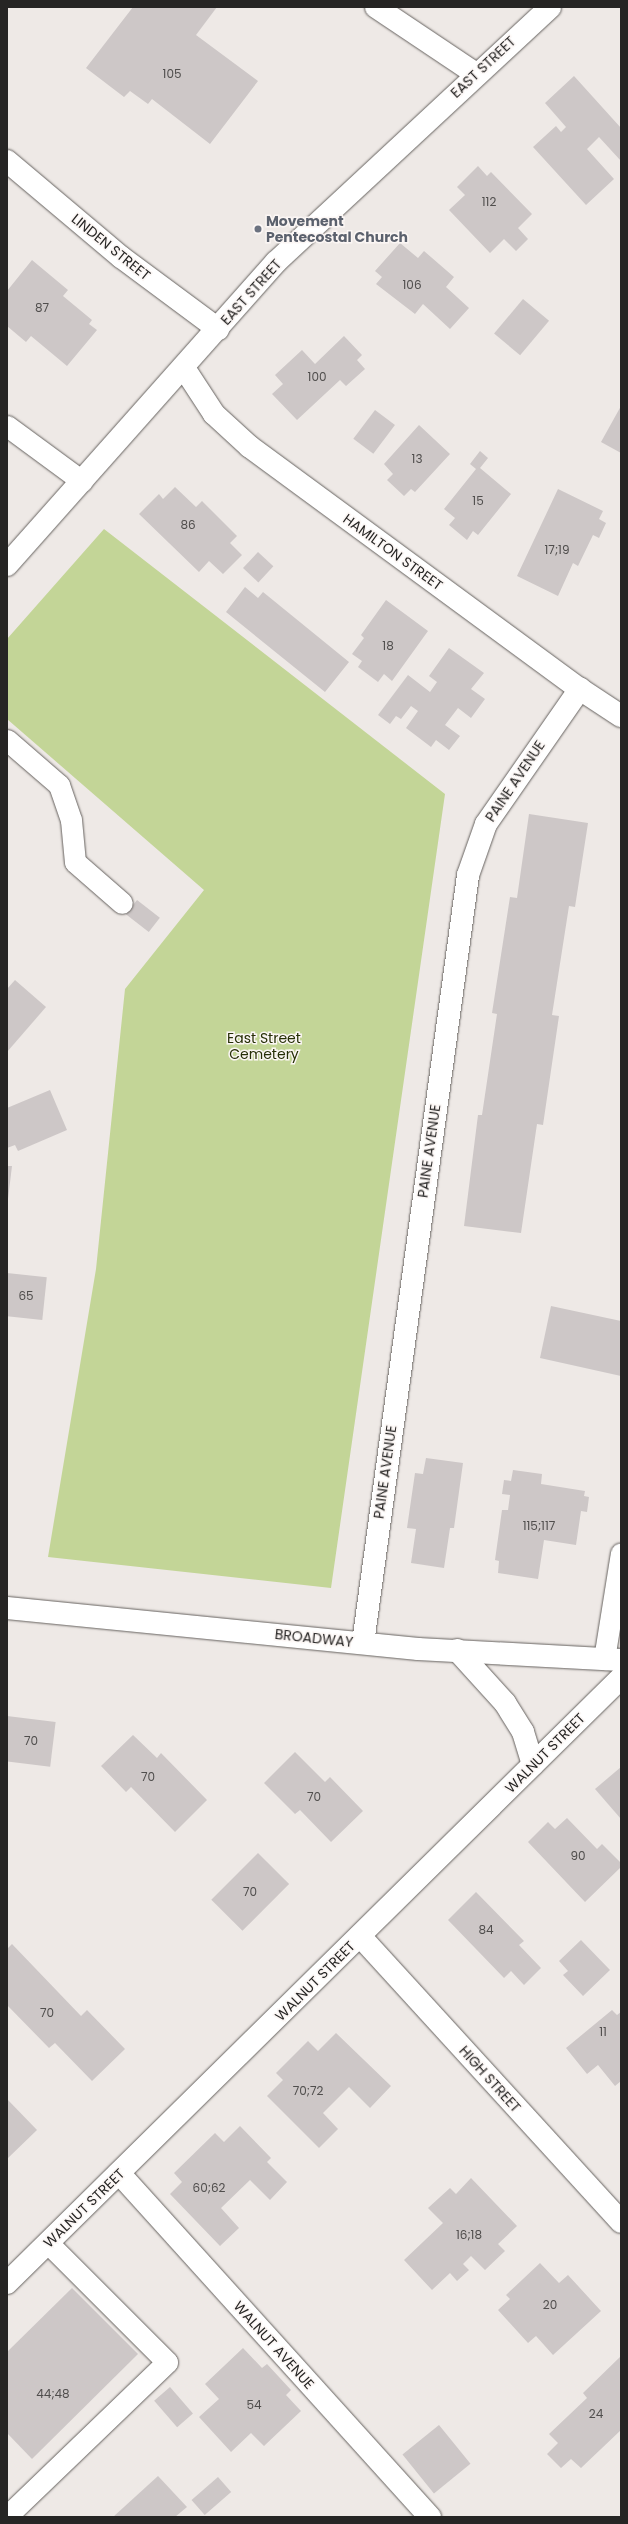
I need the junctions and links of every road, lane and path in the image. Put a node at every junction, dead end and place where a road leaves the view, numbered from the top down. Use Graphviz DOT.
graph roads {
  1 [pos="376,7"];
  2 [pos="550,7"];
  3 [pos="476,74"];
  4 [pos="7,161"];
  5 [pos="218,329"];
  6 [pos="184,368"];
  7 [pos="7,426"];
  8 [pos="82,481"];
  9 [pos="7,565"];
  10 [pos="580,689"];
  11 [pos="621,716"];
  12 [pos="7,740"];
  13 [pos="122,902"];
  14 [pos="621,1553"];
  15 [pos="7,1608"];
  16 [pos="363,1643"];
  17 [pos="457,1650"];
  18 [pos="612,1660"];
  19 [pos="621,1678"];
  20 [pos="533,1765"];
  21 [pos="360,1936"];
  22 [pos="119,2173"];
  23 [pos="621,2222"];
  24 [pos="48,2243"];
  25 [pos="7,2283"];
  26 [pos="7,2516"];
  27 [pos="430,2517"];
  1 -- 3 [label="street"];
  2 -- 3 [label="street, EAST STREET"];
  3 -- 5 [label="street, EAST STREET"];
  4 -- 5 [label="street, LINDEN STREET"];
  5 -- 6 [label="street, EAST STREET"];
  6 -- 8 [label="street, EAST STREET"];
  6 -- 10 [label="street, HAMILTON STREET"];
  7 -- 8 [label="lane"];
  8 -- 9 [label="street, EAST STREET"];
  10 -- 11 [label="street, HAMILTON STREET"];
  10 -- 16 [label="street, PAINE AVENUE"];
  12 -- 13 [label="lane"];
  14 -- 18 [label="lane"];
  15 -- 16 [label="street, BROADWAY"];
  16 -- 17 [label="street, BROADWAY"];
  17 -- 18 [label="street, BROADWAY"];
  17 -- 20 [label="street"];
  19 -- 20 [label="street, WALNUT STREET"];
  20 -- 21 [label="street, WALNUT STREET"];
  21 -- 22 [label="street, WALNUT STREET"];
  21 -- 23 [label="street, HIGH STREET"];
  22 -- 24 [label="street, WALNUT STREET"];
  22 -- 27 [label="street, WALNUT AVENUE"];
  24 -- 25 [label="street, WALNUT STREET"];
  24 -- 26 [label="lane"];
}
